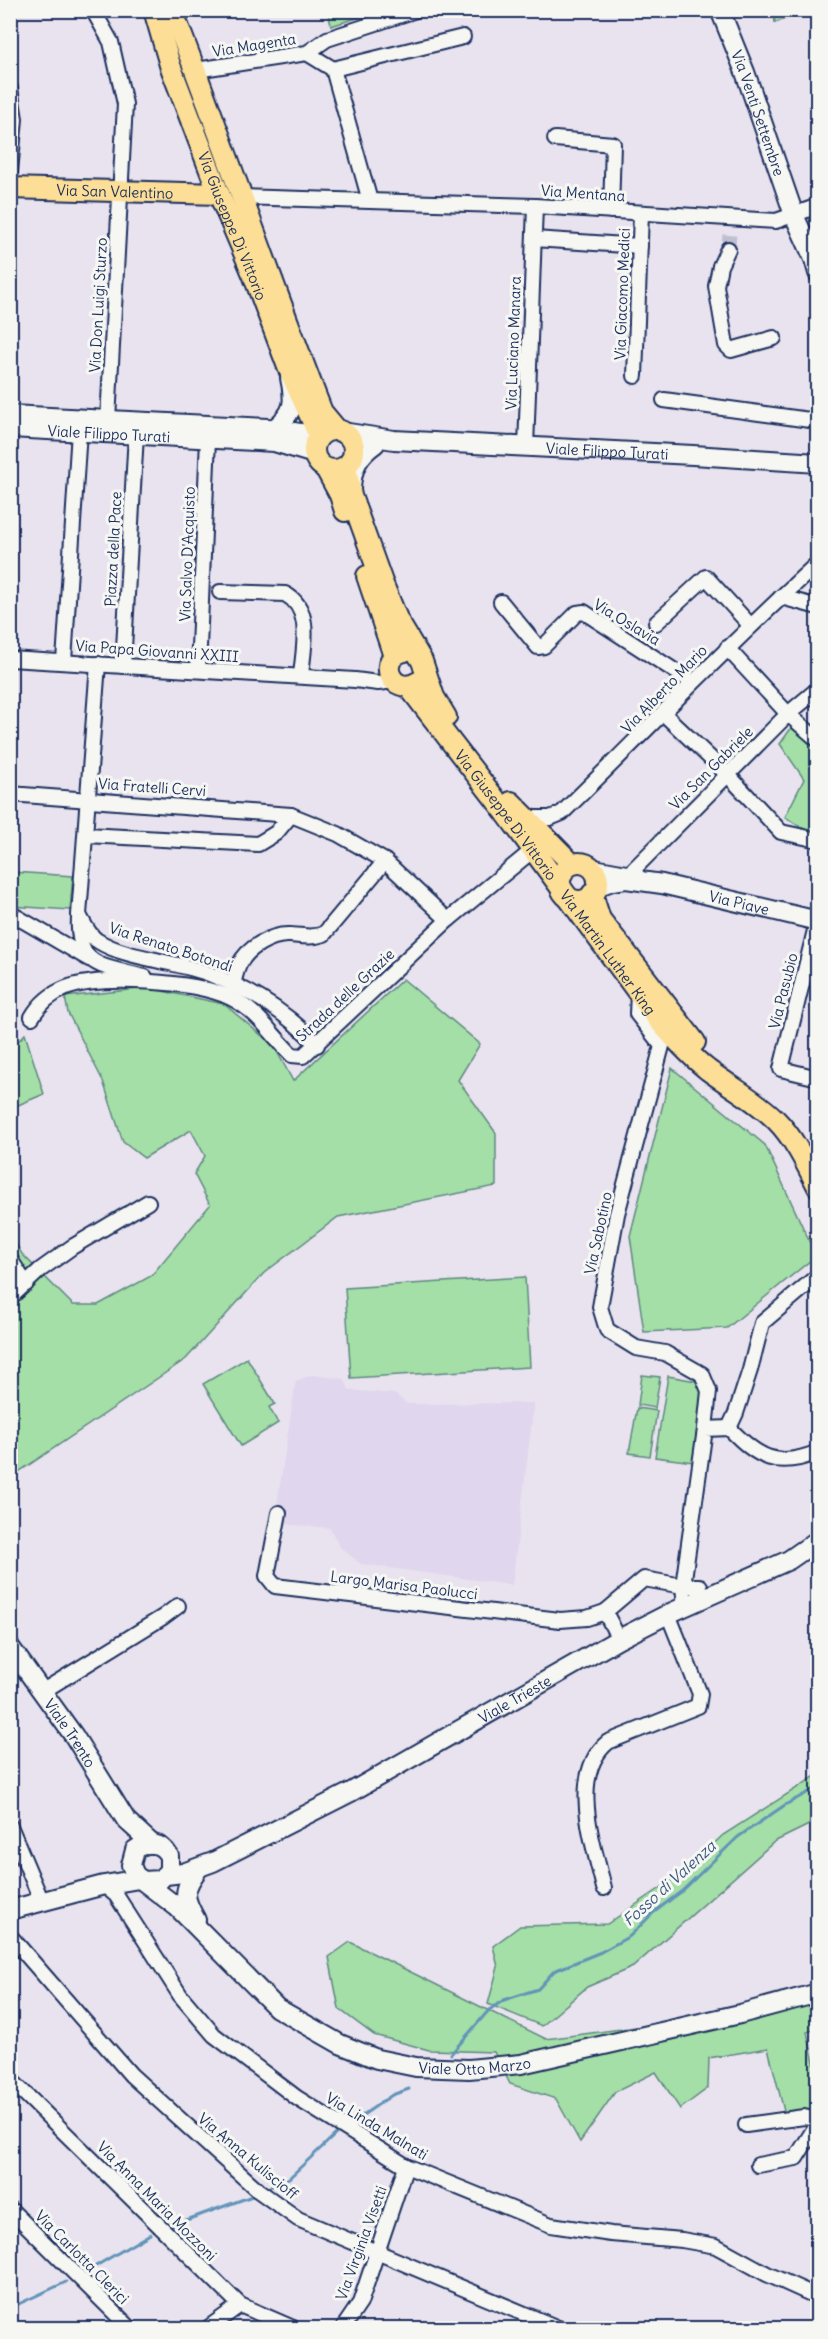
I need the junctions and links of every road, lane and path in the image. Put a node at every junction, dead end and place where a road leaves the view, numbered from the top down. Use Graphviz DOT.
graph roads {
  1 [pos="93,10"];
  2 [pos="154,10"];
  3 [pos="172,10"];
  4 [pos="416,10"];
  5 [pos="720,10"];
  6 [pos="463,37"];
  7 [pos="186,44"];
  8 [pos="166,52"];
  9 [pos="307,53"];
  10 [pos="333,69"];
  11 [pos="198,75"];
  12 [pos="10,88"];
  13 [pos="180,88"];
  14 [pos="555,139"];
  15 [pos="10,172"];
  16 [pos="10,188"];
  17 [pos="120,192"];
  18 [pos="219,194"];
  19 [pos="370,201"];
  20 [pos="244,203"];
  21 [pos="535,206"];
  22 [pos="818,206"];
  23 [pos="611,211"];
  24 [pos="641,213"];
  25 [pos="794,215"];
  26 [pos="534,240"];
  27 [pos="640,246"];
  28 [pos="728,249"];
  29 [pos="260,271"];
  30 [pos="818,273"];
  31 [pos="774,338"];
  32 [pos="288,367"];
  33 [pos="635,376"];
  34 [pos="664,400"];
  35 [pos="10,415"];
  36 [pos="108,420"];
  37 [pos="817,421"];
  38 [pos="10,428"];
  39 [pos="275,428"];
  40 [pos="79,431"];
  41 [pos="136,434"];
  42 [pos="208,438"];
  43 [pos="328,438"];
  44 [pos="394,440"];
  45 [pos="375,444"];
  46 [pos="526,447"];
  47 [pos="350,462"];
  48 [pos="818,464"];
  49 [pos="326,469"];
  50 [pos="351,496"];
  51 [pos="818,563"];
  52 [pos="220,592"];
  53 [pos="781,597"];
  54 [pos="501,602"];
  55 [pos="818,607"];
  56 [pos="656,623"];
  57 [pos="750,625"];
  58 [pos="727,648"];
  59 [pos="10,659"];
  60 [pos="64,661"];
  61 [pos="420,662"];
  62 [pos="98,664"];
  63 [pos="123,666"];
  64 [pos="198,670"];
  65 [pos="396,672"];
  66 [pos="301,676"];
  67 [pos="692,682"];
  68 [pos="818,689"];
  69 [pos="664,714"];
  70 [pos="788,714"];
  71 [pos="818,740"];
  72 [pos="728,775"];
  73 [pos="10,794"];
  74 [pos="88,799"];
  75 [pos="291,814"];
  76 [pos="526,818"];
  77 [pos="86,835"];
  78 [pos="818,840"];
  79 [pos="533,850"];
  80 [pos="385,861"];
  81 [pos="580,865"];
  82 [pos="630,873"];
  83 [pos="662,884"];
  84 [pos="595,891"];
  85 [pos="563,893"];
  86 [pos="10,913"];
  87 [pos="79,915"];
  88 [pos="448,920"];
  89 [pos="817,920"];
  90 [pos="91,960"];
  91 [pos="165,982"];
  92 [pos="233,984"];
  93 [pos="638,992"];
  94 [pos="32,1017"];
  95 [pos="317,1045"];
  96 [pos="818,1078"];
  97 [pos="817,1159"];
  98 [pos="818,1187"];
  99 [pos="148,1202"];
  100 [pos="10,1259"];
  101 [pos="818,1281"];
  102 [pos="26,1284"];
  103 [pos="10,1298"];
  104 [pos="729,1428"];
  105 [pos="705,1429"];
  106 [pos="818,1452"];
  107 [pos="279,1513"];
  108 [pos="818,1540"];
  109 [pos="686,1568"];
  110 [pos="683,1586"];
  111 [pos="700,1586"];
  112 [pos="719,1591"];
  113 [pos="178,1606"];
  114 [pos="685,1606"];
  115 [pos="605,1612"];
  116 [pos="668,1614"];
  117 [pos="619,1639"];
  118 [pos="10,1647"];
  119 [pos="43,1691"];
  120 [pos="126,1820"];
  121 [pos="10,1826"];
  122 [pos="152,1844"];
  123 [pos="132,1856"];
  124 [pos="169,1856"];
  125 [pos="206,1865"];
  126 [pos="165,1876"];
  127 [pos="141,1880"];
  128 [pos="108,1884"];
  129 [pos="604,1888"];
  130 [pos="42,1902"];
  131 [pos="177,1907"];
  132 [pos="10,1910"];
  133 [pos="203,1932"];
  134 [pos="10,1936"];
  135 [pos="818,1993"];
  136 [pos="10,2079"];
  137 [pos="818,2122"];
  138 [pos="746,2125"];
  139 [pos="758,2165"];
  140 [pos="406,2166"];
  141 [pos="10,2209"];
  142 [pos="377,2253"];
  143 [pos="818,2297"];
  144 [pos="240,2305"];
  145 [pos="130,2328"];
  146 [pos="208,2328"];
  147 [pos="293,2328"];
  148 [pos="344,2328"];
  149 [pos="558,2328"];
  1 -- 17 [label="street, Via Don Luigi Sturzo"];
  2 -- 8 [label="main road, Via Giuseppe Di Vittorio"];
  3 -- 7 [label="main road, Via Giuseppe Di Vittorio"];
  4 -- 9 [label="street, Via Magenta"];
  5 -- 25 [label="street, Via Venti Settembre"];
  6 -- 10 [label="street"];
  7 -- 8 [label="street"];
  7 -- 11 [label="main road, Via Giuseppe Di Vittorio"];
  8 -- 13 [label="main road, Via Giuseppe Di Vittorio"];
  9 -- 10 [label="street"];
  9 -- 11 [label="street, Via Magenta"];
  10 -- 19 [label="street"];
  11 -- 13 [label="street, Via Magenta"];
  11 -- 20 [label="main road, Via Giuseppe Di Vittorio"];
  12 -- 15 [label="street"];
  13 -- 18 [label="main road, Via Giuseppe Di Vittorio"];
  14 -- 23 [label="street"];
  16 -- 17 [label="main road, Via San Valentino"];
  17 -- 18 [label="main road, Via San Valentino"];
  17 -- 36 [label="street, Via Don Luigi Sturzo"];
  18 -- 29 [label="main road, Via Giuseppe Di Vittorio"];
  19 -- 20 [label="street, Via Mentana"];
  19 -- 21 [label="street, Via Mentana"];
  20 -- 29 [label="main road, Via Giuseppe Di Vittorio"];
  21 -- 23 [label="street, Via Mentana"];
  21 -- 26 [label="street, Via Luciano Manara"];
  22 -- 25 [label="street, Via Mentana"];
  23 -- 24 [label="street, Via Mentana"];
  24 -- 25 [label="street, Via Mentana"];
  24 -- 27 [label="street, Via Giacomo Medici"];
  25 -- 30 [label="street, Via Venti Settembre"];
  26 -- 27 [label="street"];
  26 -- 46 [label="street, Via Luciano Manara"];
  27 -- 33 [label="street, Via Giacomo Medici"];
  28 -- 31 [label="street"];
  29 -- 32 [label="main road, Via Giuseppe Di Vittorio"];
  29 -- 43 [label="main road, Via Giuseppe Di Vittorio"];
  32 -- 39 [label="street"];
  32 -- 43 [label="main road, Via Giuseppe Di Vittorio"];
  34 -- 37 [label="street"];
  35 -- 36 [label="street, Viale Filippo Turati"];
  36 -- 39 [label="street, Viale Filippo Turati"];
  38 -- 40 [label="street, Viale Filippo Turati"];
  39 -- 43 [label="street, Viale Filippo Turati"];
  40 -- 41 [label="street, Viale Filippo Turati"];
  40 -- 60 [label="street"];
  41 -- 42 [label="street, Viale Filippo Turati"];
  41 -- 63 [label="street, Piazza della Pace"];
  42 -- 43 [label="street, Viale Filippo Turati"];
  42 -- 64 [label="street, Via Salvo D'Acquisto"];
  43 -- 44 [label="street, Viale Filippo Turati"];
  43 -- 47 [label="main road, Via Giuseppe Di Vittorio"];
  43 -- 49 [label="main road, Via Giuseppe Di Vittorio"];
  44 -- 45 [label="street, Viale Filippo Turati"];
  44 -- 46 [label="street, Viale Filippo Turati"];
  45 -- 47 [label="street, Viale Filippo Turati"];
  45 -- 50 [label="street"];
  46 -- 48 [label="street, Viale Filippo Turati"];
  47 -- 49 [label="main road"];
  47 -- 50 [label="main road, Via Giuseppe Di Vittorio"];
  49 -- 65 [label="main road, Via Giuseppe Di Vittorio"];
  50 -- 61 [label="main road, Via Giuseppe Di Vittorio"];
  51 -- 53 [label="street, Via Alberto Mario"];
  52 -- 66 [label="street"];
  53 -- 55 [label="street"];
  53 -- 57 [label="street, Via Alberto Mario"];
  54 -- 67 [label="street, Via Oslavia"];
  56 -- 57 [label="street"];
  57 -- 58 [label="street, Via Alberto Mario"];
  58 -- 67 [label="street, Via Alberto Mario"];
  58 -- 70 [label="street"];
  59 -- 60 [label="street, Via Papa Giovanni XXIII"];
  60 -- 62 [label="street, Via Papa Giovanni XXIII"];
  61 -- 65 [label="main road"];
  61 -- 65 [label="main road"];
  61 -- 76 [label="main road, Via Giuseppe Di Vittorio"];
  62 -- 63 [label="street, Via Papa Giovanni XXIII"];
  62 -- 74 [label="street"];
  63 -- 64 [label="street, Via Papa Giovanni XXIII"];
  64 -- 66 [label="street, Via Papa Giovanni XXIII"];
  65 -- 66 [label="street, Via Papa Giovanni XXIII"];
  65 -- 79 [label="main road, Via Giuseppe Di Vittorio"];
  67 -- 69 [label="street, Via Alberto Mario"];
  68 -- 70 [label="street, Via San Gabriele"];
  69 -- 72 [label="street"];
  69 -- 76 [label="street, Via Alberto Mario"];
  70 -- 71 [label="street"];
  70 -- 72 [label="street, Via San Gabriele"];
  72 -- 78 [label="street"];
  72 -- 82 [label="street, Via San Gabriele"];
  73 -- 74 [label="street, Via Fratelli Cervi"];
  74 -- 75 [label="street, Via Fratelli Cervi"];
  74 -- 77 [label="street"];
  75 -- 77 [label="street"];
  75 -- 80 [label="street, Via Fratelli Cervi"];
  76 -- 81 [label="main road, Via Giuseppe Di Vittorio"];
  77 -- 87 [label="street"];
  79 -- 85 [label="main road, Via Giuseppe Di Vittorio"];
  79 -- 88 [label="street, Strada delle Grazie"];
  80 -- 88 [label="street, Via Fratelli Cervi"];
  80 -- 92 [label="street"];
  81 -- 82 [label="street, Via Piave"];
  81 -- 84 [label="main road"];
  81 -- 85 [label="main road, Via Giuseppe Di Vittorio"];
  82 -- 83 [label="street, Via Piave"];
  83 -- 84 [label="street, Via Piave"];
  83 -- 89 [label="street, Via Piave"];
  84 -- 85 [label="main road, Via Martin Luther King"];
  84 -- 97 [label="main road, Via Martin Luther King"];
  85 -- 93 [label="main road, Via Martin Luther King"];
  86 -- 90 [label="street, Strada delle Grazie"];
  87 -- 90 [label="street"];
  87 -- 92 [label="street, Via Renato Botondi"];
  88 -- 95 [label="street, Strada delle Grazie"];
  89 -- 96 [label="street, Via Pasubio"];
  90 -- 91 [label="street, Strada delle Grazie"];
  91 -- 94 [label="street, Strada delle Grazie"];
  91 -- 95 [label="street, Strada delle Grazie"];
  92 -- 95 [label="street, Via Renato Botondi"];
  93 -- 98 [label="main road, Via Martin Luther King"];
  93 -- 105 [label="street, Via Sabotino"];
  99 -- 102 [label="street"];
  100 -- 102 [label="street"];
  101 -- 104 [label="street"];
  102 -- 103 [label="street"];
  104 -- 105 [label="street"];
  104 -- 106 [label="street"];
  105 -- 109 [label="street"];
  107 -- 115 [label="street, Largo Marisa Paolucci"];
  108 -- 112 [label="street, Viale Trieste"];
  109 -- 110 [label="street"];
  109 -- 111 [label="street"];
  110 -- 111 [label="street"];
  110 -- 114 [label="street"];
  110 -- 115 [label="street, Largo Marisa Paolucci"];
  111 -- 112 [label="street"];
  112 -- 114 [label="street, Viale Trieste"];
  113 -- 119 [label="street"];
  114 -- 116 [label="street, Viale Trieste"];
  115 -- 117 [label="street"];
  116 -- 117 [label="street, Viale Trieste"];
  116 -- 129 [label="street"];
  117 -- 125 [label="street, Viale Trieste"];
  118 -- 119 [label="street, Viale Trento"];
  119 -- 120 [label="street, Viale Trento"];
  120 -- 122 [label="street, Viale Trento"];
  120 -- 123 [label="street, Viale Trento"];
  121 -- 130 [label="street"];
  122 -- 123 [label="street"];
  122 -- 124 [label="street"];
  123 -- 127 [label="street"];
  123 -- 128 [label="street"];
  124 -- 125 [label="street, Viale Trieste"];
  124 -- 126 [label="street"];
  125 -- 126 [label="street, Viale Trieste"];
  125 -- 133 [label="street"];
  126 -- 127 [label="street"];
  126 -- 131 [label="street, Viale Otto Marzo"];
  127 -- 128 [label="street"];
  127 -- 131 [label="street, Viale Otto Marzo"];
  128 -- 130 [label="street"];
  128 -- 140 [label="street, Via Linda Malnati"];
  130 -- 132 [label="street"];
  131 -- 133 [label="street, Viale Otto Marzo"];
  133 -- 135 [label="street, Viale Otto Marzo"];
  134 -- 142 [label="street, Via Anna Kuliscioff"];
  136 -- 144 [label="street, Via Anna Maria Mozzoni"];
  137 -- 138 [label="street"];
  137 -- 139 [label="street"];
  140 -- 142 [label="street, Via Virginia Visetti"];
  140 -- 143 [label="street, Via Linda Malnati"];
  141 -- 145 [label="street, Via Carlotta Clerici"];
  142 -- 148 [label="street, Via Virginia Visetti"];
  142 -- 149 [label="street, Via Anna Kuliscioff"];
  144 -- 146 [label="street"];
  144 -- 147 [label="street, Via Anna Maria Mozzoni"];
}
